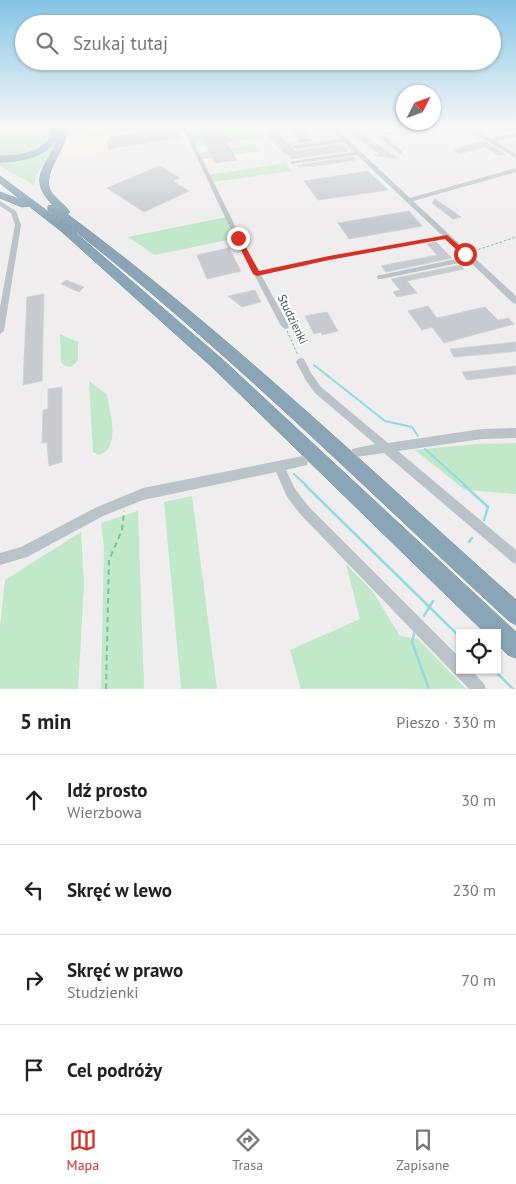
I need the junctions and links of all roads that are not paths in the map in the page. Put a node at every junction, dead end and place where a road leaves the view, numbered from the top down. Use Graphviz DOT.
graph roads {
  1 [pos="53,158"];
  2 [pos="200,158"];
  3 [pos="303,158"];
  4 [pos="324,158"];
  5 [pos="363,158"];
  6 [pos="305,161"];
  7 [pos="293,162"];
  8 [pos="0,170"];
  9 [pos="516,170"];
  10 [pos="0,179"];
  11 [pos="0,195"];
  12 [pos="408,200"];
  13 [pos="0,203"];
  14 [pos="71,227"];
  15 [pos="467,256"];
  16 [pos="381,277"];
  17 [pos="516,301"];
  18 [pos="285,326"];
  19 [pos="0,331"];
  20 [pos="301,362"];
  21 [pos="516,434"];
  22 [pos="386,446"];
  23 [pos="356,452"];
  24 [pos="303,461"];
  25 [pos="279,466"];
  26 [pos="516,558"];
  27 [pos="0,559"];
  28 [pos="516,614"];
  29 [pos="516,647"];
  30 [pos="456,666"];
  31 [pos="464,674"];
  32 [pos="479,689"];
  1 -- 14 [label="highway"];
  2 -- 18 [label="street, Studzienki"];
  3 -- 6 [label="street"];
  4 -- 6 [label="street"];
  5 -- 12 [label="street"];
  6 -- 7 [label="street"];
  8 -- 14 [label="highway"];
  9 -- 12 [label="street"];
  10 -- 14 [label="highway"];
  11 -- 14 [label="highway"];
  12 -- 15 [label="street"];
  13 -- 19 [label="street"];
  14 -- 28 [label="highway"];
  14 -- 29 [label="highway"];
  15 -- 16 [label="street"];
  15 -- 17 [label="street"];
  20 -- 22 [label="street"];
  21 -- 22 [label="street"];
  22 -- 23 [label="street"];
  22 -- 26 [label="street"];
  24 -- 25 [label="street"];
  25 -- 27 [label="street"];
  25 -- 30 [label="street"];
  31 -- 32 [label="street"];
}
